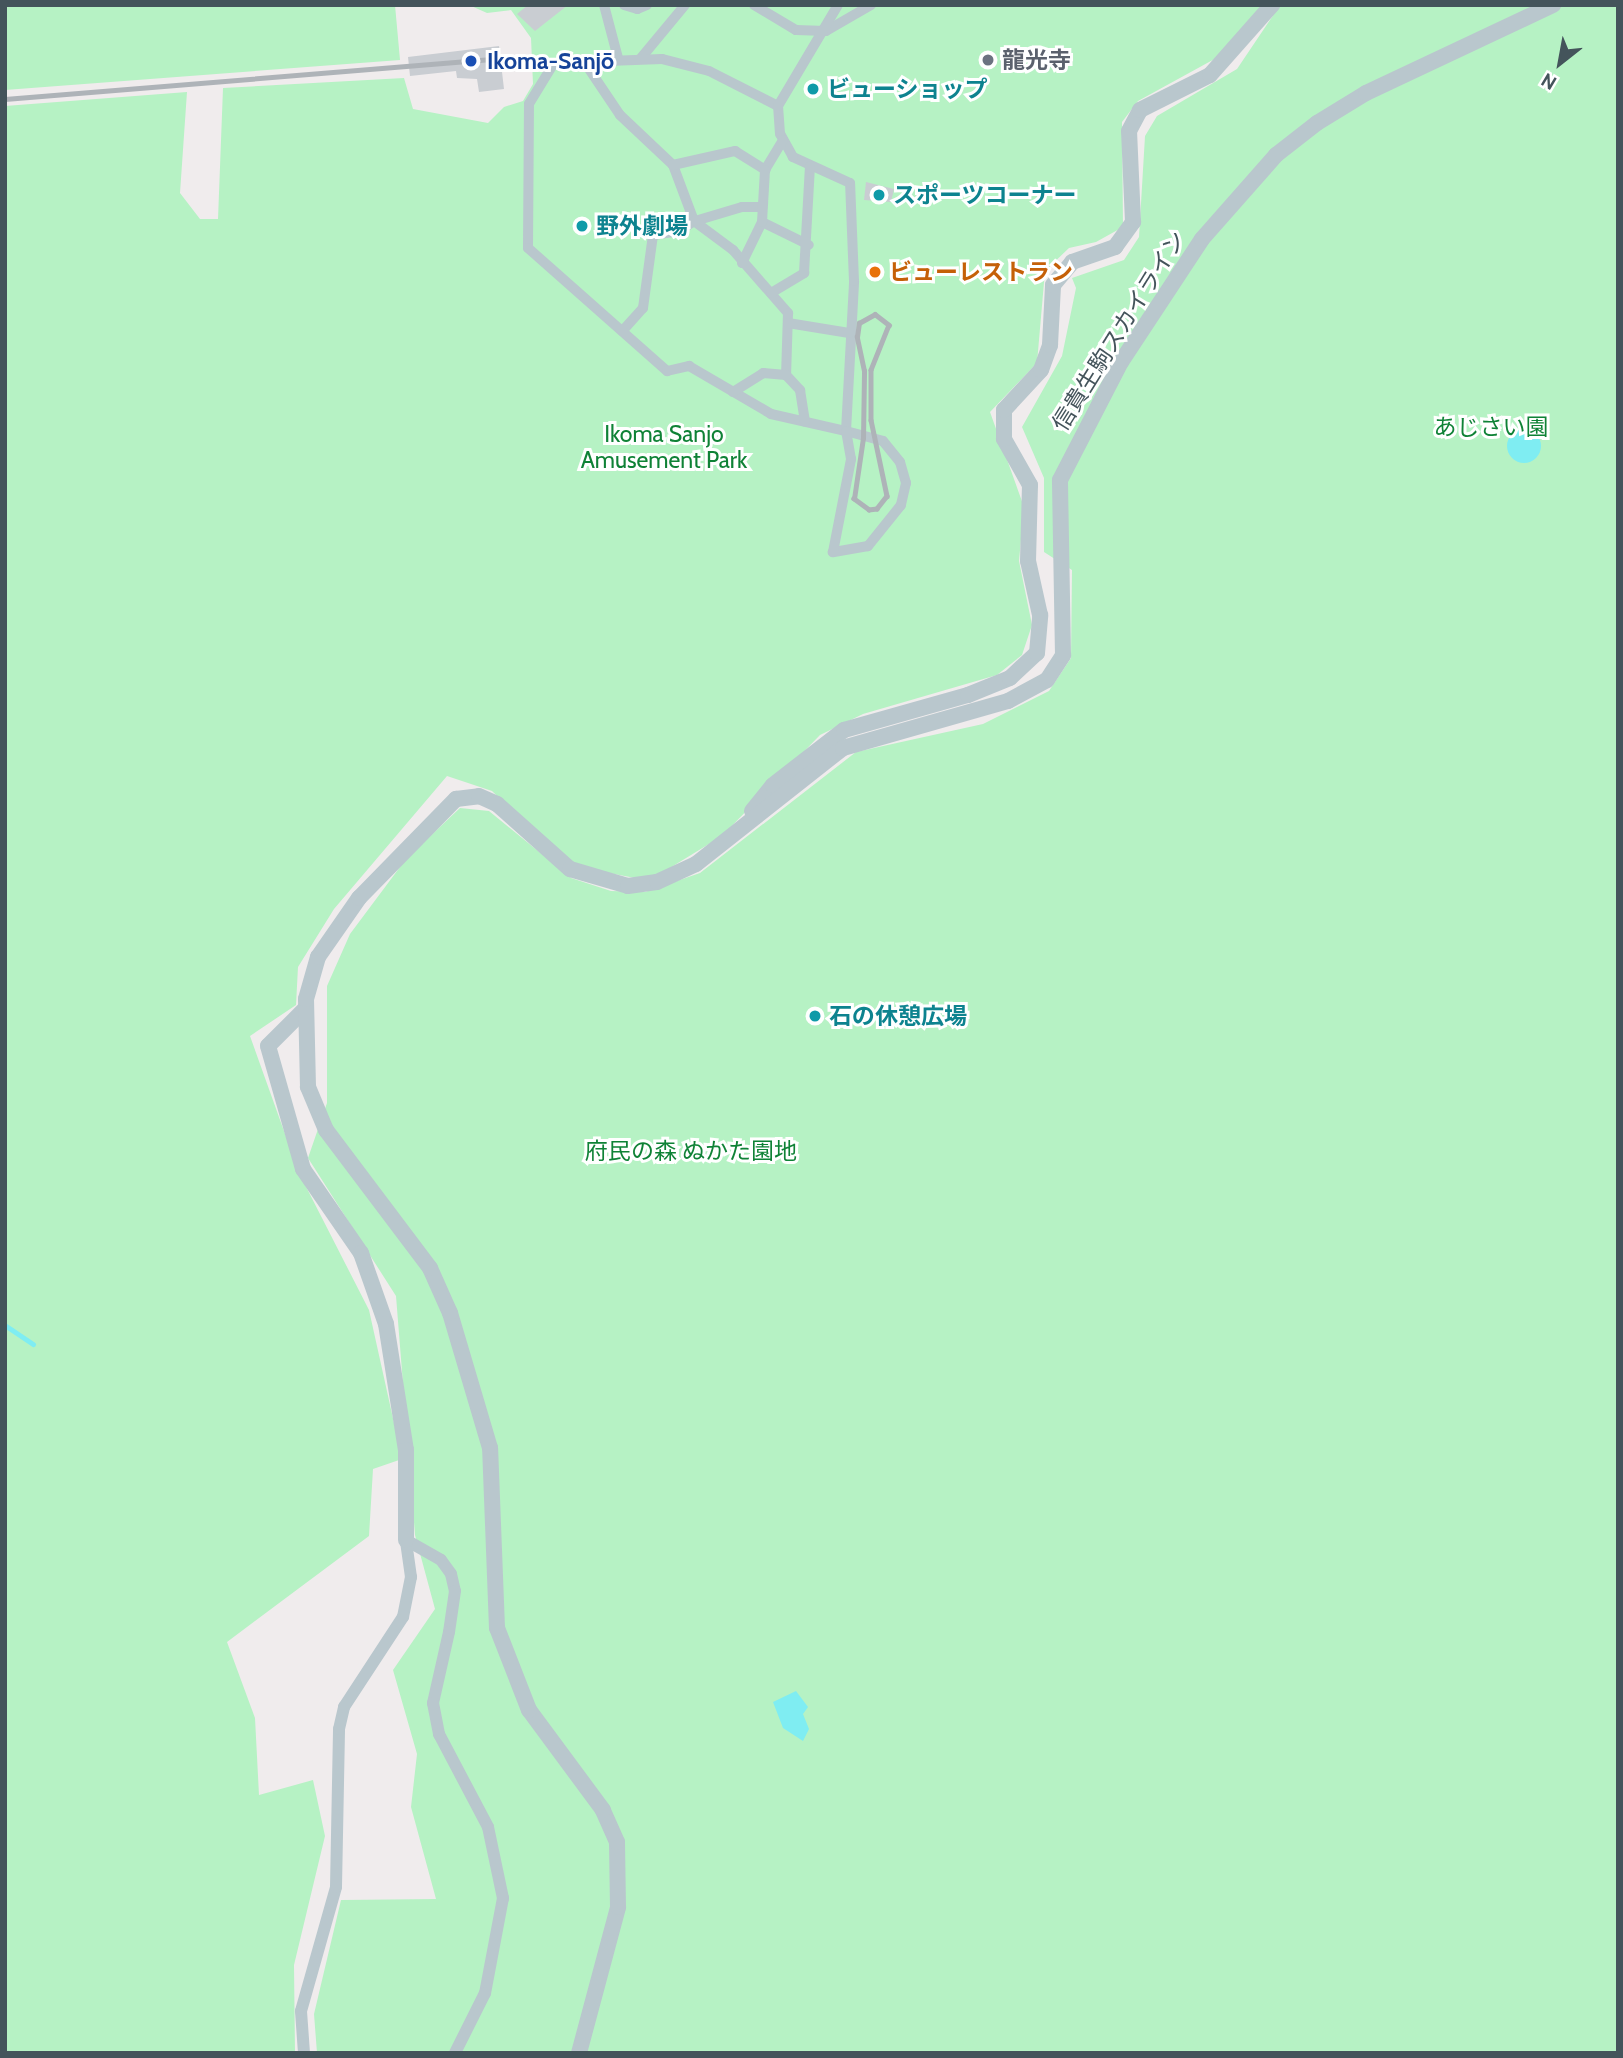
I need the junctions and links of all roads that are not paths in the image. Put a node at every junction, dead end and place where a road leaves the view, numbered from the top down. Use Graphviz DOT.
graph roads {
  1 [pos="604,5"];
  2 [pos="624,5"];
  3 [pos="647,5"];
  4 [pos="685,5"];
  5 [pos="838,5"];
  6 [pos="871,5"];
  7 [pos="1272,5"];
  8 [pos="1553,5"];
  9 [pos="756,6"];
  10 [pos="826,31"];
  11 [pos="618,58"];
  12 [pos="641,58"];
  13 [pos="583,60"];
  14 [pos="778,106"];
  15 [pos="783,140"];
  16 [pos="673,165"];
  17 [pos="810,166"];
  18 [pos="765,170"];
  19 [pos="761,207"];
  20 [pos="694,221"];
  21 [pos="762,222"];
  22 [pos="808,245"];
  23 [pos="742,263"];
  24 [pos="771,293"];
  25 [pos="788,323"];
  26 [pos="622,331"];
  27 [pos="849,333"];
  28 [pos="786,375"];
  29 [pos="733,392"];
  30 [pos="805,422"];
  31 [pos="846,431"];
  32 [pos="750,818"];
  33 [pos="305,1009"];
  34 [pos="406,1541"];
  35 [pos="304,2053"];
  36 [pos="455,2053"];
  37 [pos="579,2053"];
  1 -- 11 [label="street"];
  2 -- 3 [label="street"];
  4 -- 12 [label="street"];
  5 -- 10 [label="street"];
  6 -- 10 [label="street"];
  7 -- 32 [label="street"];
  8 -- 32 [label="street, 信貴生駒スカイライン"];
  9 -- 10 [label="street"];
  10 -- 14 [label="street"];
  11 -- 12 [label="street"];
  11 -- 13 [label="street"];
  12 -- 14 [label="street"];
  13 -- 16 [label="street"];
  13 -- 26 [label="street"];
  14 -- 15 [label="street"];
  15 -- 17 [label="street"];
  15 -- 18 [label="street"];
  16 -- 18 [label="street"];
  16 -- 20 [label="street"];
  17 -- 22 [label="street"];
  17 -- 27 [label="street"];
  18 -- 19 [label="street"];
  19 -- 20 [label="street"];
  19 -- 21 [label="street"];
  20 -- 23 [label="street"];
  20 -- 26 [label="street"];
  21 -- 22 [label="street"];
  21 -- 23 [label="street"];
  22 -- 24 [label="street"];
  23 -- 24 [label="street"];
  24 -- 25 [label="street"];
  25 -- 27 [label="street"];
  25 -- 28 [label="street"];
  26 -- 29 [label="street"];
  27 -- 31 [label="street"];
  28 -- 29 [label="street"];
  28 -- 30 [label="street"];
  29 -- 30 [label="street"];
  30 -- 31 [label="street"];
  31 -- 31 [label="street"];
  32 -- 33 [label="street, 信貴生駒スカイライン"];
  33 -- 34 [label="street"];
  33 -- 37 [label="street, 信貴生駒スカイライン"];
  34 -- 35 [label="street"];
  34 -- 36 [label="street"];
}
